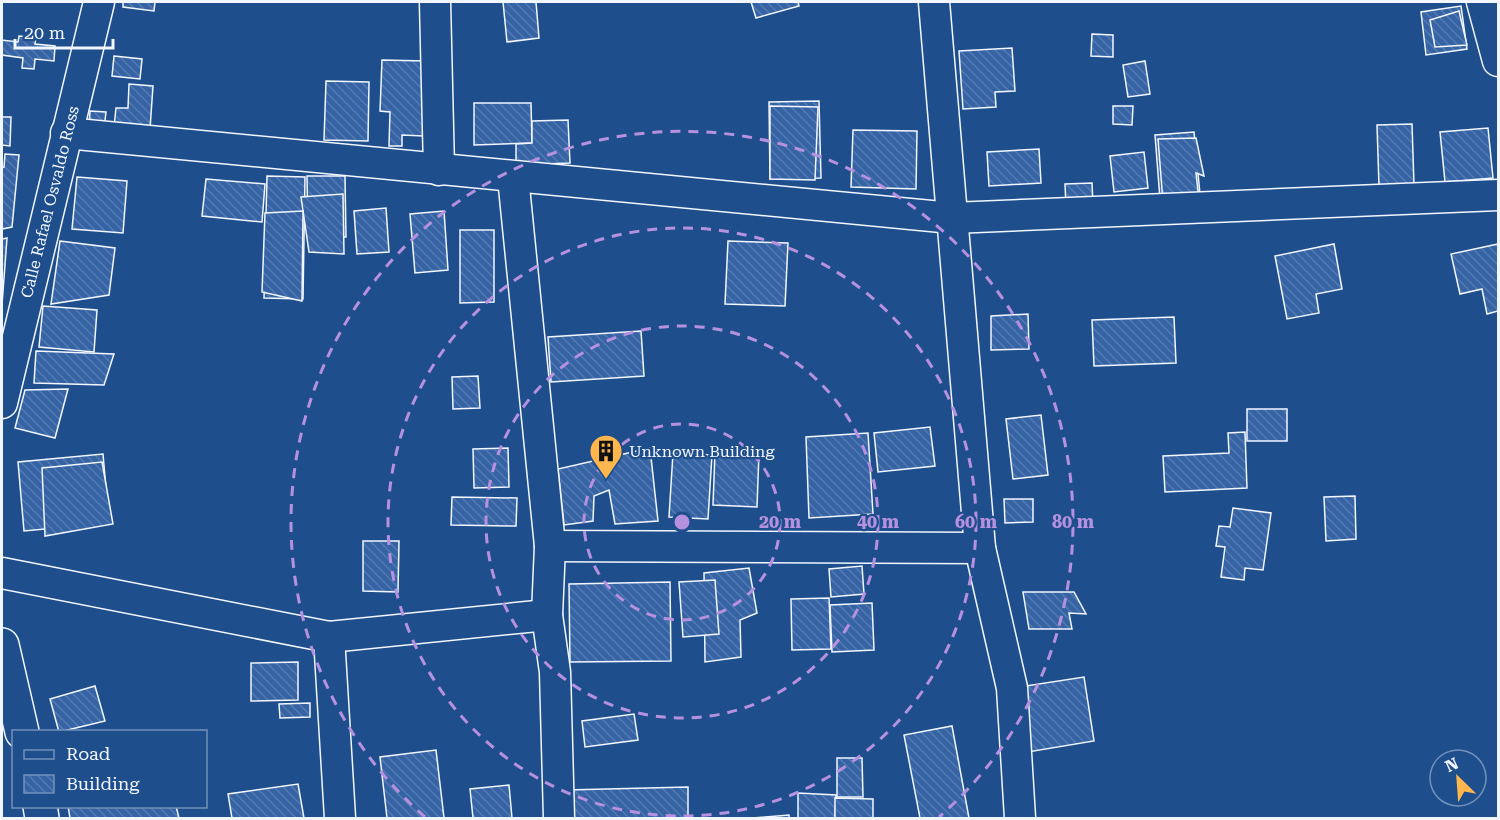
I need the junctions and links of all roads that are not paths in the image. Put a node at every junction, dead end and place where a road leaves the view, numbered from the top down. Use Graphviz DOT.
graph roads {
  1 [pos="99,2"];
  2 [pos="435,2"];
  3 [pos="934,2"];
  4 [pos="1482,2"];
  5 [pos="1498,61"];
  6 [pos="66,133"];
  7 [pos="440,170"];
  8 [pos="513,177"];
  9 [pos="1498,195"];
  10 [pos="952,218"];
  11 [pos="2,403"];
  12 [pos="550,546"];
  13 [pos="980,548"];
  14 [pos="2,573"];
  15 [pos="547,615"];
  16 [pos="329,637"];
  17 [pos="2,645"];
  18 [pos="22,730"];
  19 [pos="340,819"];
  20 [pos="559,819"];
  21 [pos="1020,819"];
  1 -- 6 [label="street, Calle Rafael Osvaldo Ross"];
  2 -- 7 [label="street"];
  3 -- 10 [label="street"];
  4 -- 5 [label="street"];
  6 -- 7 [label="street"];
  6 -- 11 [label="street, Calle Rafael Osvaldo Ross"];
  7 -- 8 [label="street"];
  8 -- 10 [label="street"];
  8 -- 12 [label="street"];
  9 -- 10 [label="street"];
  10 -- 13 [label="street"];
  12 -- 13 [label="street"];
  12 -- 15 [label="street"];
  13 -- 21 [label="street"];
  14 -- 16 [label="street"];
  15 -- 16 [label="street"];
  15 -- 20 [label="street"];
  16 -- 19 [label="street"];
  17 -- 18 [label="main road"];
}
